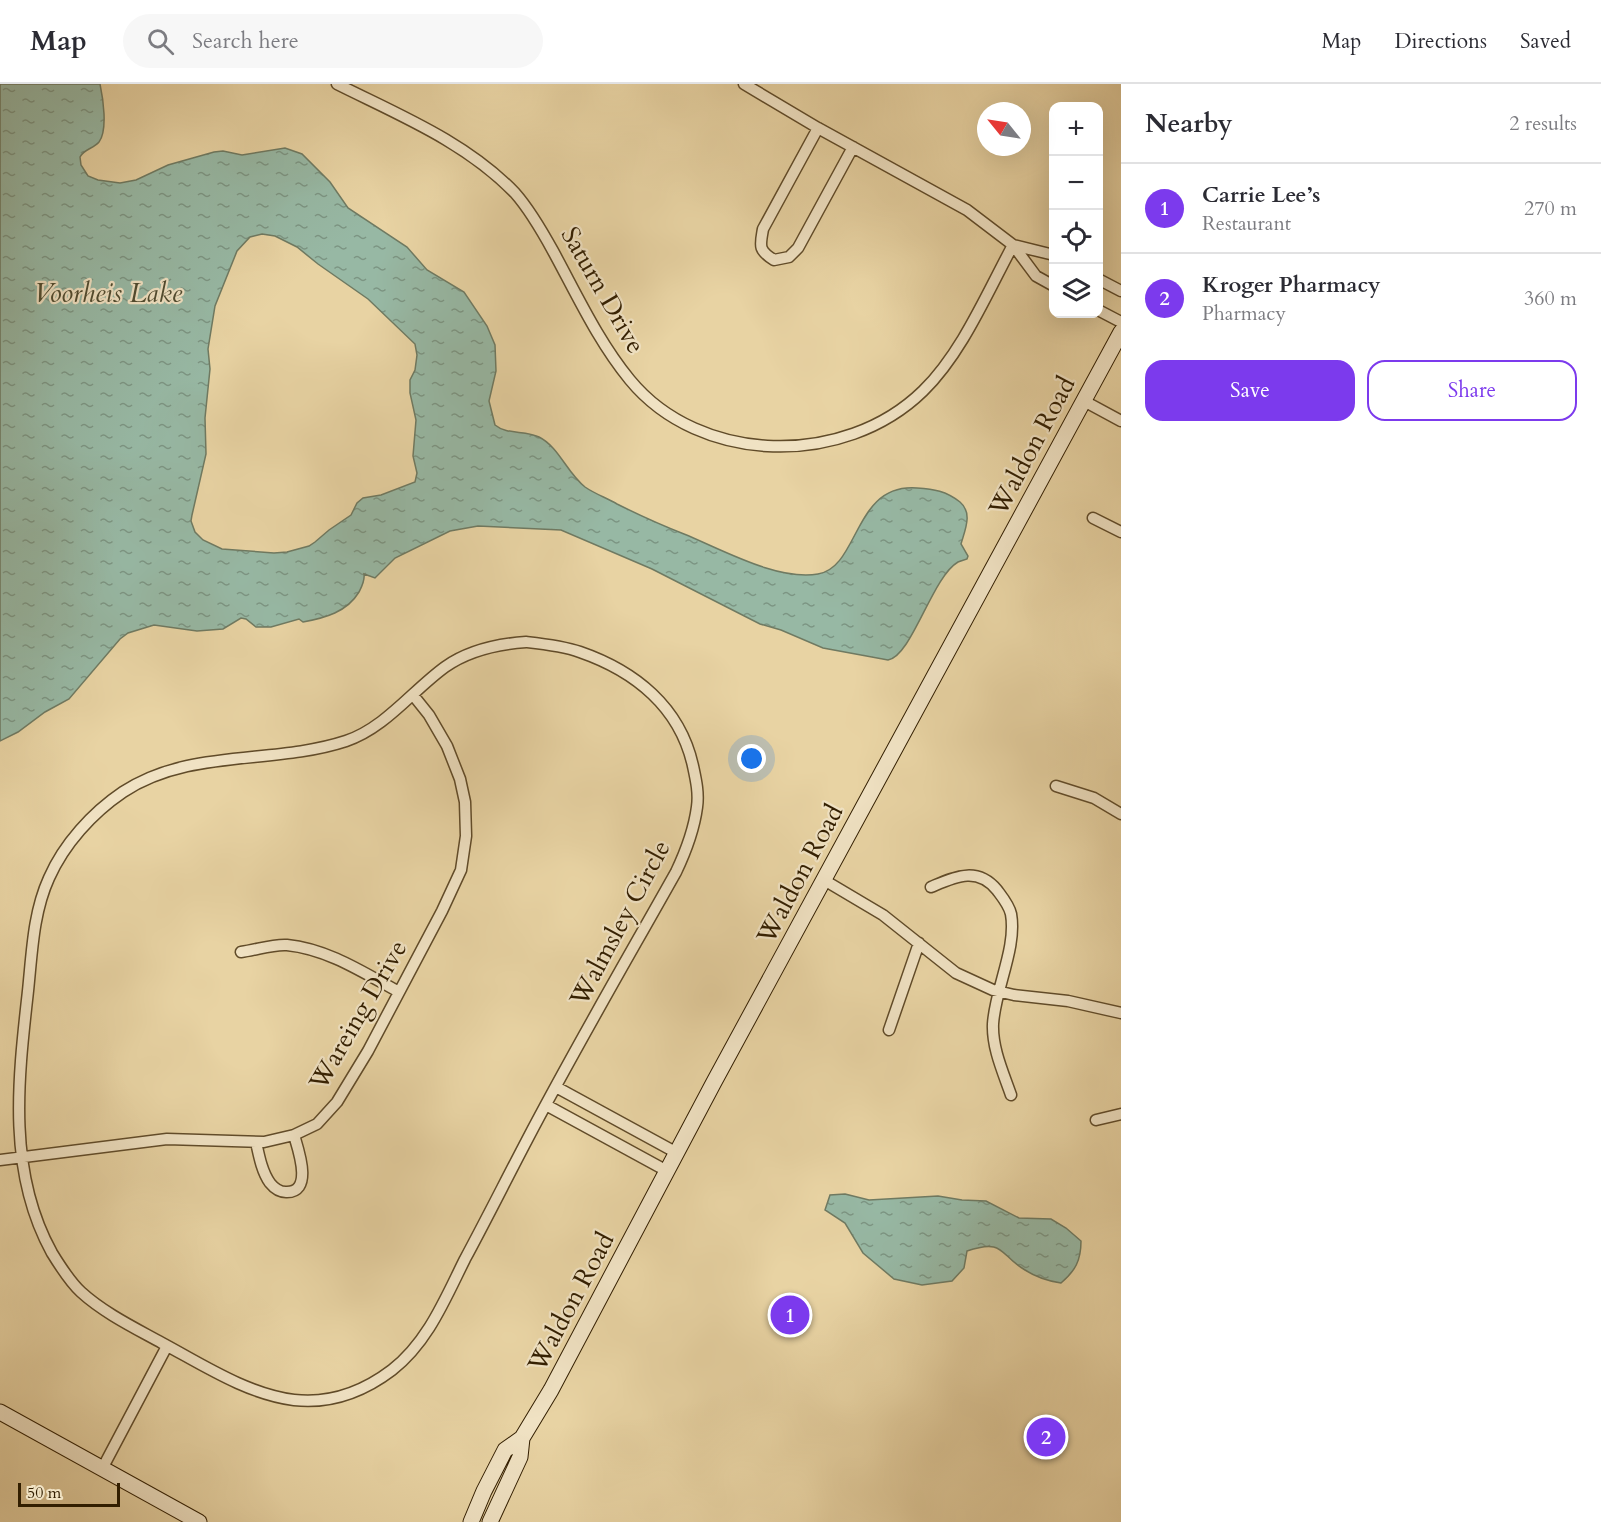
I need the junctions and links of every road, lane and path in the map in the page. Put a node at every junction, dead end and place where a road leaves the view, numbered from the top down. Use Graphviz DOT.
graph roads {
  1 [pos="337,84"];
  2 [pos="744,84"];
  3 [pos="818,128"];
  4 [pos="854,147"];
  5 [pos="1013,245"];
  6 [pos="1049,254"];
  7 [pos="1103,282"];
  8 [pos="1049,284"];
  9 [pos="1121,291"];
  10 [pos="1103,313"];
  11 [pos="1121,322"];
  12 [pos="1121,332"];
  13 [pos="1084,401"];
  14 [pos="1121,421"];
  15 [pos="1093,518"];
  16 [pos="1121,532"];
  17 [pos="413,695"];
  18 [pos="1056,786"];
  19 [pos="1121,814"];
  20 [pos="824,880"];
  21 [pos="931,887"];
  22 [pos="919,943"];
  23 [pos="242,952"];
  24 [pos="399,992"];
  25 [pos="999,992"];
  26 [pos="1121,1013"];
  27 [pos="890,1030"];
  28 [pos="556,1087"];
  29 [pos="1011,1095"];
  30 [pos="546,1106"];
  31 [pos="1121,1114"];
  32 [pos="1096,1120"];
  33 [pos="294,1135"];
  34 [pos="256,1143"];
  35 [pos="677,1153"];
  36 [pos="21,1158"];
  37 [pos="0,1160"];
  38 [pos="668,1171"];
  39 [pos="167,1346"];
  40 [pos="0,1412"];
  41 [pos="522,1438"];
  42 [pos="102,1468"];
  43 [pos="199,1522"];
  44 [pos="471,1522"];
  45 [pos="490,1522"];
  1 -- 5 [label="street, Saturn Drive"];
  2 -- 3 [label="street"];
  3 -- 4 [label="street"];
  3 -- 4 [label="street"];
  4 -- 5 [label="street"];
  5 -- 6 [label="street"];
  5 -- 8 [label="street"];
  7 -- 9 [label="street"];
  10 -- 11 [label="street"];
  12 -- 13 [label="street, Waldon Road"];
  13 -- 14 [label="street"];
  13 -- 20 [label="street, Waldon Road"];
  15 -- 16 [label="street"];
  17 -- 24 [label="street, Wareing Drive"];
  17 -- 28 [label="street, Walmsley Circle"];
  17 -- 36 [label="street, Walmsley Circle"];
  18 -- 19 [label="street"];
  20 -- 22 [label="street"];
  20 -- 35 [label="street, Waldon Road"];
  21 -- 25 [label="street"];
  22 -- 25 [label="street"];
  22 -- 27 [label="street"];
  23 -- 24 [label="street"];
  24 -- 33 [label="street, Wareing Drive"];
  25 -- 26 [label="street"];
  25 -- 29 [label="street"];
  28 -- 30 [label="street, Walmsley Circle"];
  28 -- 35 [label="street"];
  30 -- 38 [label="street"];
  30 -- 39 [label="street, Walmsley Circle"];
  31 -- 32 [label="street"];
  33 -- 34 [label="street, Wareing Drive"];
  33 -- 34 [label="street"];
  34 -- 36 [label="street, Wareing Drive"];
  35 -- 38 [label="street, Waldon Road"];
  36 -- 37 [label="street, Wareing Drive"];
  36 -- 39 [label="street, Walmsley Circle"];
  38 -- 41 [label="street, Waldon Road"];
  39 -- 42 [label="street"];
  40 -- 42 [label="street"];
  41 -- 44 [label="street, Waldon Road"];
  41 -- 45 [label="street, Waldon Road"];
  42 -- 43 [label="street"];
}
